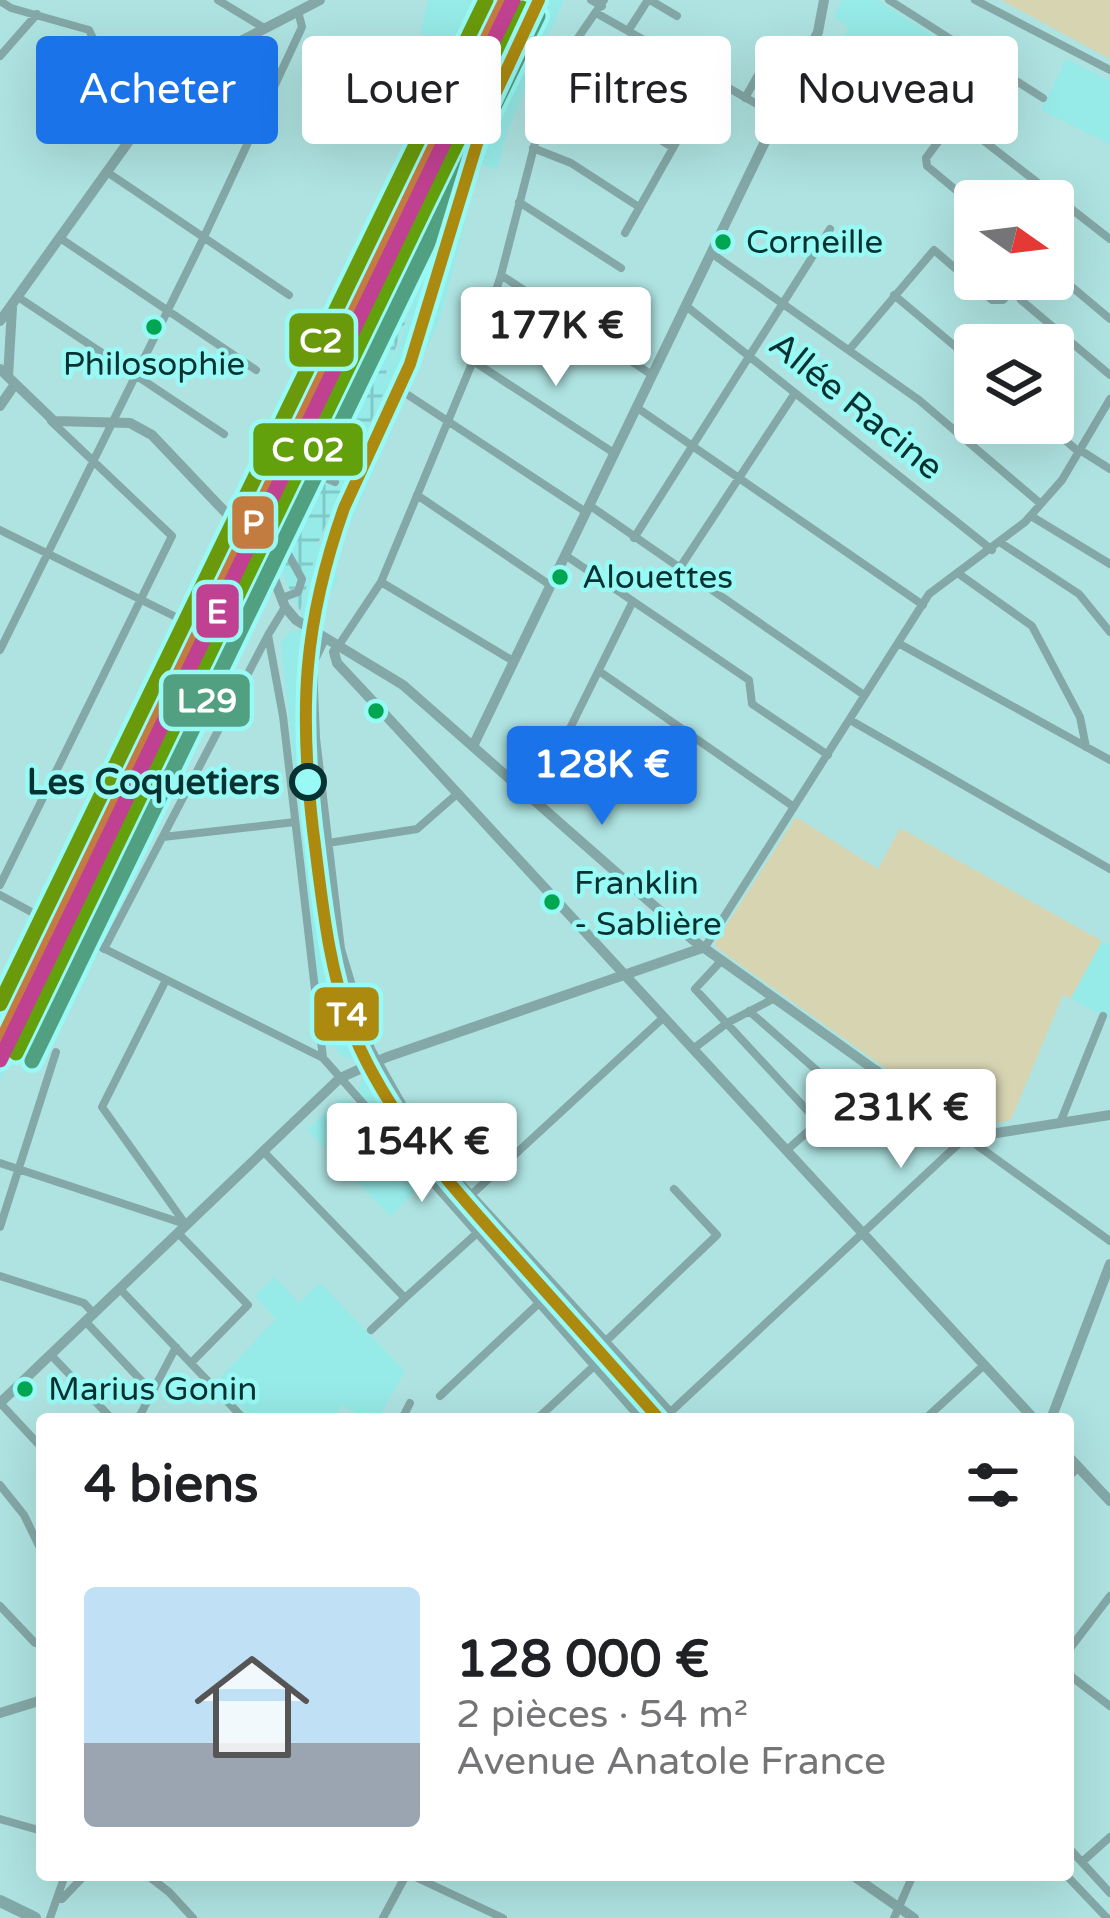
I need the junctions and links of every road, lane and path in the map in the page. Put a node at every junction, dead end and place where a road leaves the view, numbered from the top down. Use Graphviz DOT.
graph roads {
  1 [pos="218,0"];
  2 [pos="318,0"];
  3 [pos="591,0"];
  4 [pos="649,0"];
  5 [pos="824,0"];
  6 [pos="889,0"];
  7 [pos="975,0"];
  8 [pos="0,2"];
  9 [pos="601,6"];
  10 [pos="298,11"];
  11 [pos="38,14"];
  12 [pos="677,16"];
  13 [pos="265,29"];
  14 [pos="628,32"];
  15 [pos="92,36"];
  16 [pos="251,36"];
  17 [pos="579,36"];
  18 [pos="816,36"];
  19 [pos="947,36"];
  20 [pos="0,56"];
  21 [pos="1110,70"];
  22 [pos="1018,81"];
  23 [pos="755,82"];
  24 [pos="746,98"];
  25 [pos="1043,98"];
  26 [pos="755,103"];
  27 [pos="127,144"];
  28 [pos="534,144"];
  29 [pos="667,144"];
  30 [pos="674,144"];
  31 [pos="764,144"];
  32 [pos="936,144"];
  33 [pos="987,144"];
  34 [pos="672,147"];
  35 [pos="533,148"];
  36 [pos="107,172"];
  37 [pos="954,188"];
  38 [pos="519,202"];
  39 [pos="639,207"];
  40 [pos="830,229"];
  41 [pos="625,233"];
  42 [pos="60,238"];
  43 [pos="203,239"];
  44 [pos="1110,239"];
  45 [pos="711,253"];
  46 [pos="621,268"];
  47 [pos="501,275"];
  48 [pos="1074,290"];
  49 [pos="894,295"];
  50 [pos="289,296"];
  51 [pos="15,300"];
  52 [pos="783,303"];
  53 [pos="686,306"];
  54 [pos="396,308"];
  55 [pos="168,311"];
  56 [pos="0,320"];
  57 [pos="1110,320"];
  58 [pos="954,346"];
  59 [pos="849,350"];
  60 [pos="750,355"];
  61 [pos="473,361"];
  62 [pos="256,370"];
  63 [pos="652,375"];
  64 [pos="1110,375"];
  65 [pos="135,376"];
  66 [pos="8,377"];
  67 [pos="795,393"];
  68 [pos="405,394"];
  69 [pos="1110,399"];
  70 [pos="0,406"];
  71 [pos="636,407"];
  72 [pos="46,416"];
  73 [pos="112,422"];
  74 [pos="447,422"];
  75 [pos="224,434"];
  76 [pos="1071,444"];
  77 [pos="692,446"];
  78 [pos="1080,451"];
  79 [pos="614,453"];
  80 [pos="93,461"];
  81 [pos="1110,469"];
  82 [pos="309,471"];
  83 [pos="738,478"];
  84 [pos="335,482"];
  85 [pos="417,495"];
  86 [pos="1041,505"];
  87 [pos="587,509"];
  88 [pos="1030,516"];
  89 [pos="0,530"];
  90 [pos="634,538"];
  91 [pos="996,546"];
  92 [pos="48,554"];
  93 [pos="565,555"];
  94 [pos="1110,564"];
  95 [pos="679,569"];
  96 [pos="959,574"];
  97 [pos="381,582"];
  98 [pos="550,585"];
  99 [pos="141,600"];
  100 [pos="633,601"];
  101 [pos="283,602"];
  102 [pos="923,605"];
  103 [pos="176,617"];
  104 [pos="1110,632"];
  105 [pos="268,635"];
  106 [pos="332,642"];
  107 [pos="898,643"];
  108 [pos="0,650"];
  109 [pos="513,661"];
  110 [pos="599,670"];
  111 [pos="865,696"];
  112 [pos="850,720"];
  113 [pos="678,726"];
  114 [pos="472,746"];
  115 [pos="1087,747"];
  116 [pos="828,755"];
  117 [pos="1110,760"];
  118 [pos="458,793"];
  119 [pos="631,793"];
  120 [pos="535,799"];
  121 [pos="794,807"];
  122 [pos="295,822"];
  123 [pos="162,837"];
  124 [pos="328,843"];
  125 [pos="1110,869"];
  126 [pos="0,885"];
  127 [pos="0,895"];
  128 [pos="37,915"];
  129 [pos="75,934"];
  130 [pos="705,947"];
  131 [pos="104,949"];
  132 [pos="722,960"];
  133 [pos="626,976"];
  134 [pos="166,980"];
  135 [pos="775,998"];
  136 [pos="749,1011"];
  137 [pos="1103,1016"];
  138 [pos="664,1017"];
  139 [pos="727,1023"];
  140 [pos="693,1049"];
  141 [pos="56,1052"];
  142 [pos="322,1058"];
  143 [pos="377,1061"];
  144 [pos="877,1070"];
  145 [pos="340,1078"];
  146 [pos="847,1096"];
  147 [pos="1110,1115"];
  148 [pos="818,1122"];
  149 [pos="1060,1123"];
  150 [pos="968,1135"];
  151 [pos="787,1150"];
  152 [pos="263,1151"];
  153 [pos="0,1162"];
  154 [pos="19,1168"];
  155 [pos="674,1189"];
  156 [pos="471,1195"];
  157 [pos="0,1227"];
  158 [pos="182,1229"];
  159 [pos="476,1234"];
  160 [pos="864,1234"];
  161 [pos="1110,1241"];
  162 [pos="1110,1264"];
  163 [pos="0,1276"];
  164 [pos="1106,1288"];
  165 [pos="119,1289"];
  166 [pos="405,1298"];
  167 [pos="538,1304"];
  168 [pos="90,1318"];
  169 [pos="370,1330"];
  170 [pos="605,1342"];
  171 [pos="176,1347"];
  172 [pos="51,1355"];
  173 [pos="191,1363"];
  174 [pos="594,1366"];
  175 [pos="983,1366"];
  176 [pos="152,1392"];
  177 [pos="440,1396"];
  178 [pos="0,1403"];
  179 [pos="410,1403"];
  180 [pos="106,1413"];
  181 [pos="141,1413"];
  182 [pos="238,1413"];
  183 [pos="405,1413"];
  184 [pos="544,1413"];
  185 [pos="636,1413"];
  186 [pos="667,1413"];
  187 [pos="673,1413"];
  188 [pos="932,1413"];
  189 [pos="1028,1413"];
  190 [pos="1054,1413"];
  191 [pos="36,1442"];
  192 [pos="1074,1463"];
  193 [pos="1078,1467"];
  194 [pos="1074,1471"];
  195 [pos="0,1485"];
  196 [pos="1110,1501"];
  197 [pos="36,1540"];
  198 [pos="1110,1596"];
  199 [pos="0,1606"];
  200 [pos="36,1642"];
  201 [pos="1074,1643"];
  202 [pos="1074,1679"];
  203 [pos="36,1702"];
  204 [pos="1110,1706"];
  205 [pos="0,1714"];
  206 [pos="0,1819"];
  207 [pos="36,1829"];
  208 [pos="1110,1837"];
  209 [pos="1074,1853"];
  210 [pos="1082,1862"];
  211 [pos="63,1881"];
  212 [pos="79,1881"];
  213 [pos="154,1881"];
  214 [pos="405,1881"];
  215 [pos="422,1881"];
  216 [pos="859,1881"];
  217 [pos="910,1881"];
  218 [pos="1072,1881"];
  219 [pos="1110,1893"];
  220 [pos="0,1901"];
  221 [pos="57,1905"];
  222 [pos="897,1913"];
  223 [pos="34,1918"];
  224 [pos="50,1918"];
  225 [pos="193,1918"];
  226 [pos="383,1918"];
  227 [pos="503,1918"];
  228 [pos="914,1918"];
  229 [pos="1107,1918"];
  1 -- 13 [label="street"];
  2 -- 10 [label="street"];
  3 -- 9 [label="street"];
  4 -- 12 [label="street"];
  4 -- 14 [label="street"];
  5 -- 18 [label="street"];
  6 -- 19 [label="street"];
  7 -- 21 [label="street"];
  8 -- 11 [label="street"];
  9 -- 14 [label="street"];
  9 -- 17 [label="street"];
  10 -- 13 [label="street"];
  10 -- 43 [label="street"];
  11 -- 15 [label="street"];
  11 -- 20 [label="street"];
  13 -- 16 [label="street"];
  14 -- 24 [label="street"];
  22 -- 25 [label="street"];
  23 -- 24 [label="street"];
  24 -- 26 [label="street"];
  27 -- 36 [label="street"];
  28 -- 35 [label="street"];
  29 -- 34 [label="street"];
  30 -- 34 [label="street"];
  31 -- 45 [label="street"];
  32 -- 37 [label="street"];
  33 -- 44 [label="street"];
  34 -- 39 [label="street"];
  35 -- 38 [label="street"];
  35 -- 39 [label="street"];
  36 -- 42 [label="street"];
  36 -- 43 [label="street"];
  38 -- 46 [label="street"];
  38 -- 47 [label="street"];
  39 -- 41 [label="street"];
  40 -- 52 [label="street"];
  42 -- 51 [label="street"];
  42 -- 55 [label="street"];
  43 -- 50 [label="street"];
  43 -- 55 [label="street"];
  45 -- 52 [label="street"];
  45 -- 53 [label="street"];
  47 -- 61 [label="street"];
  47 -- 63 [label="street"];
  48 -- 57 [label="street"];
  49 -- 58 [label="street"];
  49 -- 59 [label="street"];
  49 -- 64 [label="street"];
  51 -- 56 [label="street"];
  51 -- 65 [label="street"];
  51 -- 66 [label="street"];
  52 -- 59 [label="street"];
  52 -- 60 [label="street"];
  53 -- 60 [label="street, Allée Racine"];
  53 -- 63 [label="street"];
  54 -- 82 [label="street"];
  55 -- 62 [label="street"];
  55 -- 65 [label="street"];
  59 -- 86 [label="street"];
  60 -- 67 [label="street, Allée Racine"];
  60 -- 77 [label="street"];
  61 -- 74 [label="street"];
  61 -- 79 [label="street"];
  63 -- 71 [label="street"];
  65 -- 73 [label="street"];
  65 -- 75 [label="street"];
  66 -- 70 [label="street"];
  66 -- 72 [label="street"];
  67 -- 83 [label="street"];
  67 -- 91 [label="street, Allée Racine"];
  68 -- 74 [label="street"];
  69 -- 78 [label="street"];
  71 -- 77 [label="street"];
  71 -- 79 [label="street"];
  72 -- 73 [label="street"];
  72 -- 80 [label="street"];
  73 -- 80 [label="street"];
  73 -- 101 [label="street"];
  74 -- 85 [label="street"];
  74 -- 87 [label="street"];
  76 -- 78 [label="street"];
  77 -- 83 [label="street"];
  77 -- 90 [label="street"];
  78 -- 81 [label="street"];
  78 -- 86 [label="street"];
  79 -- 87 [label="street"];
  80 -- 92 [label="street"];
  80 -- 99 [label="street"];
  82 -- 84 [label="street"];
  82 -- 101 [label="street"];
  83 -- 95 [label="street"];
  83 -- 102 [label="street"];
  85 -- 97 [label="street"];
  85 -- 98 [label="street"];
  86 -- 88 [label="street"];
  87 -- 90 [label="street"];
  87 -- 93 [label="street"];
  88 -- 91 [label="street"];
  88 -- 94 [label="street"];
  89 -- 92 [label="street"];
  90 -- 95 [label="street"];
  91 -- 96 [label="street"];
  91 -- 104 [label="street, Allée Racine"];
  92 -- 99 [label="street"];
  92 -- 108 [label="street"];
  93 -- 98 [label="street"];
  93 -- 100 [label="street"];
  95 -- 111 [label="street"];
  96 -- 102 [label="street"];
  96 -- 115 [label="street"];
  97 -- 106 [label="street"];
  97 -- 109 [label="street"];
  98 -- 109 [label="street"];
  99 -- 103 [label="street"];
  99 -- 126 [label="street"];
  100 -- 110 [label="street"];
  100 -- 116 [label="street"];
  101 -- 105 [label="street"];
  101 -- 106 [label="street"];
  102 -- 107 [label="street"];
  105 -- 122 [label="street"];
  105 -- 123 [label="street"];
  106 -- 114 [label="street"];
  106 -- 118 [label="street"];
  106 -- 124 [label="street"];
  107 -- 111 [label="street"];
  107 -- 115 [label="street"];
  109 -- 114 [label="street"];
  110 -- 113 [label="street"];
  110 -- 120 [label="street"];
  111 -- 112 [label="street"];
  112 -- 116 [label="street"];
  112 -- 125 [label="street"];
  113 -- 119 [label="street"];
  113 -- 121 [label="street"];
  114 -- 120 [label="street"];
  115 -- 117 [label="street"];
  116 -- 121 [label="street"];
  118 -- 124 [label="street"];
  118 -- 133 [label="street"];
  120 -- 130 [label="street"];
  121 -- 130 [label="street"];
  122 -- 123 [label="street"];
  122 -- 142 [label="street"];
  123 -- 131 [label="street"];
  124 -- 143 [label="street"];
  127 -- 128 [label="street"];
  129 -- 131 [label="street"];
  130 -- 132 [label="street"];
  130 -- 133 [label="street"];
  131 -- 134 [label="street"];
  132 -- 135 [label="street"];
  132 -- 139 [label="street"];
  133 -- 138 [label="street"];
  133 -- 143 [label="street"];
  134 -- 142 [label="street"];
  134 -- 158 [label="street"];
  135 -- 136 [label="street"];
  135 -- 144 [label="street"];
  136 -- 139 [label="street"];
  136 -- 146 [label="street"];
  137 -- 149 [label="street"];
  138 -- 140 [label="street"];
  138 -- 156 [label="street"];
  139 -- 140 [label="street"];
  139 -- 148 [label="street"];
  140 -- 151 [label="street"];
  141 -- 154 [label="street"];
  142 -- 145 [label="street"];
  143 -- 145 [label="street"];
  143 -- 156 [label="street"];
  144 -- 146 [label="street"];
  144 -- 150 [label="street"];
  145 -- 152 [label="street"];
  145 -- 159 [label="street"];
  146 -- 148 [label="street"];
  147 -- 149 [label="street"];
  148 -- 151 [label="street"];
  149 -- 150 [label="street"];
  150 -- 160 [label="street"];
  150 -- 161 [label="street"];
  151 -- 160 [label="street"];
  152 -- 158 [label="street"];
  152 -- 166 [label="street"];
  153 -- 154 [label="street"];
  154 -- 157 [label="street"];
  154 -- 158 [label="street"];
  155 -- 170 [label="street"];
  156 -- 170 [label="street"];
  158 -- 165 [label="street"];
  158 -- 173 [label="street"];
  159 -- 166 [label="street"];
  159 -- 167 [label="street"];
  160 -- 175 [label="street"];
  160 -- 187 [label="street"];
  162 -- 164 [label="street"];
  163 -- 168 [label="street"];
  164 -- 190 [label="street"];
  165 -- 168 [label="street"];
  165 -- 171 [label="street"];
  166 -- 169 [label="street"];
  167 -- 174 [label="street"];
  167 -- 177 [label="street"];
  168 -- 172 [label="street"];
  168 -- 176 [label="street"];
  170 -- 186 [label="street"];
  171 -- 173 [label="street"];
  171 -- 176 [label="street"];
  172 -- 178 [label="street"];
  172 -- 180 [label="street"];
  173 -- 182 [label="street"];
  174 -- 184 [label="street"];
  174 -- 185 [label="street"];
  175 -- 188 [label="street"];
  175 -- 189 [label="street"];
  176 -- 181 [label="street"];
  178 -- 191 [label="street"];
  179 -- 183 [label="street"];
  192 -- 193 [label="street"];
  193 -- 194 [label="street"];
  193 -- 196 [label="street"];
  195 -- 197 [label="street"];
  198 -- 201 [label="street"];
  199 -- 200 [label="street"];
  202 -- 204 [label="street"];
  203 -- 205 [label="street"];
  206 -- 207 [label="street"];
  208 -- 210 [label="street"];
  209 -- 210 [label="street"];
  210 -- 219 [label="street"];
  211 -- 221 [label="street"];
  212 -- 221 [label="street"];
  213 -- 225 [label="street"];
  214 -- 226 [label="street"];
  215 -- 227 [label="street"];
  216 -- 222 [label="street"];
  217 -- 222 [label="street"];
  218 -- 229 [label="street"];
  220 -- 223 [label="main road"];
  221 -- 224 [label="street"];
  222 -- 228 [label="street"];
}
